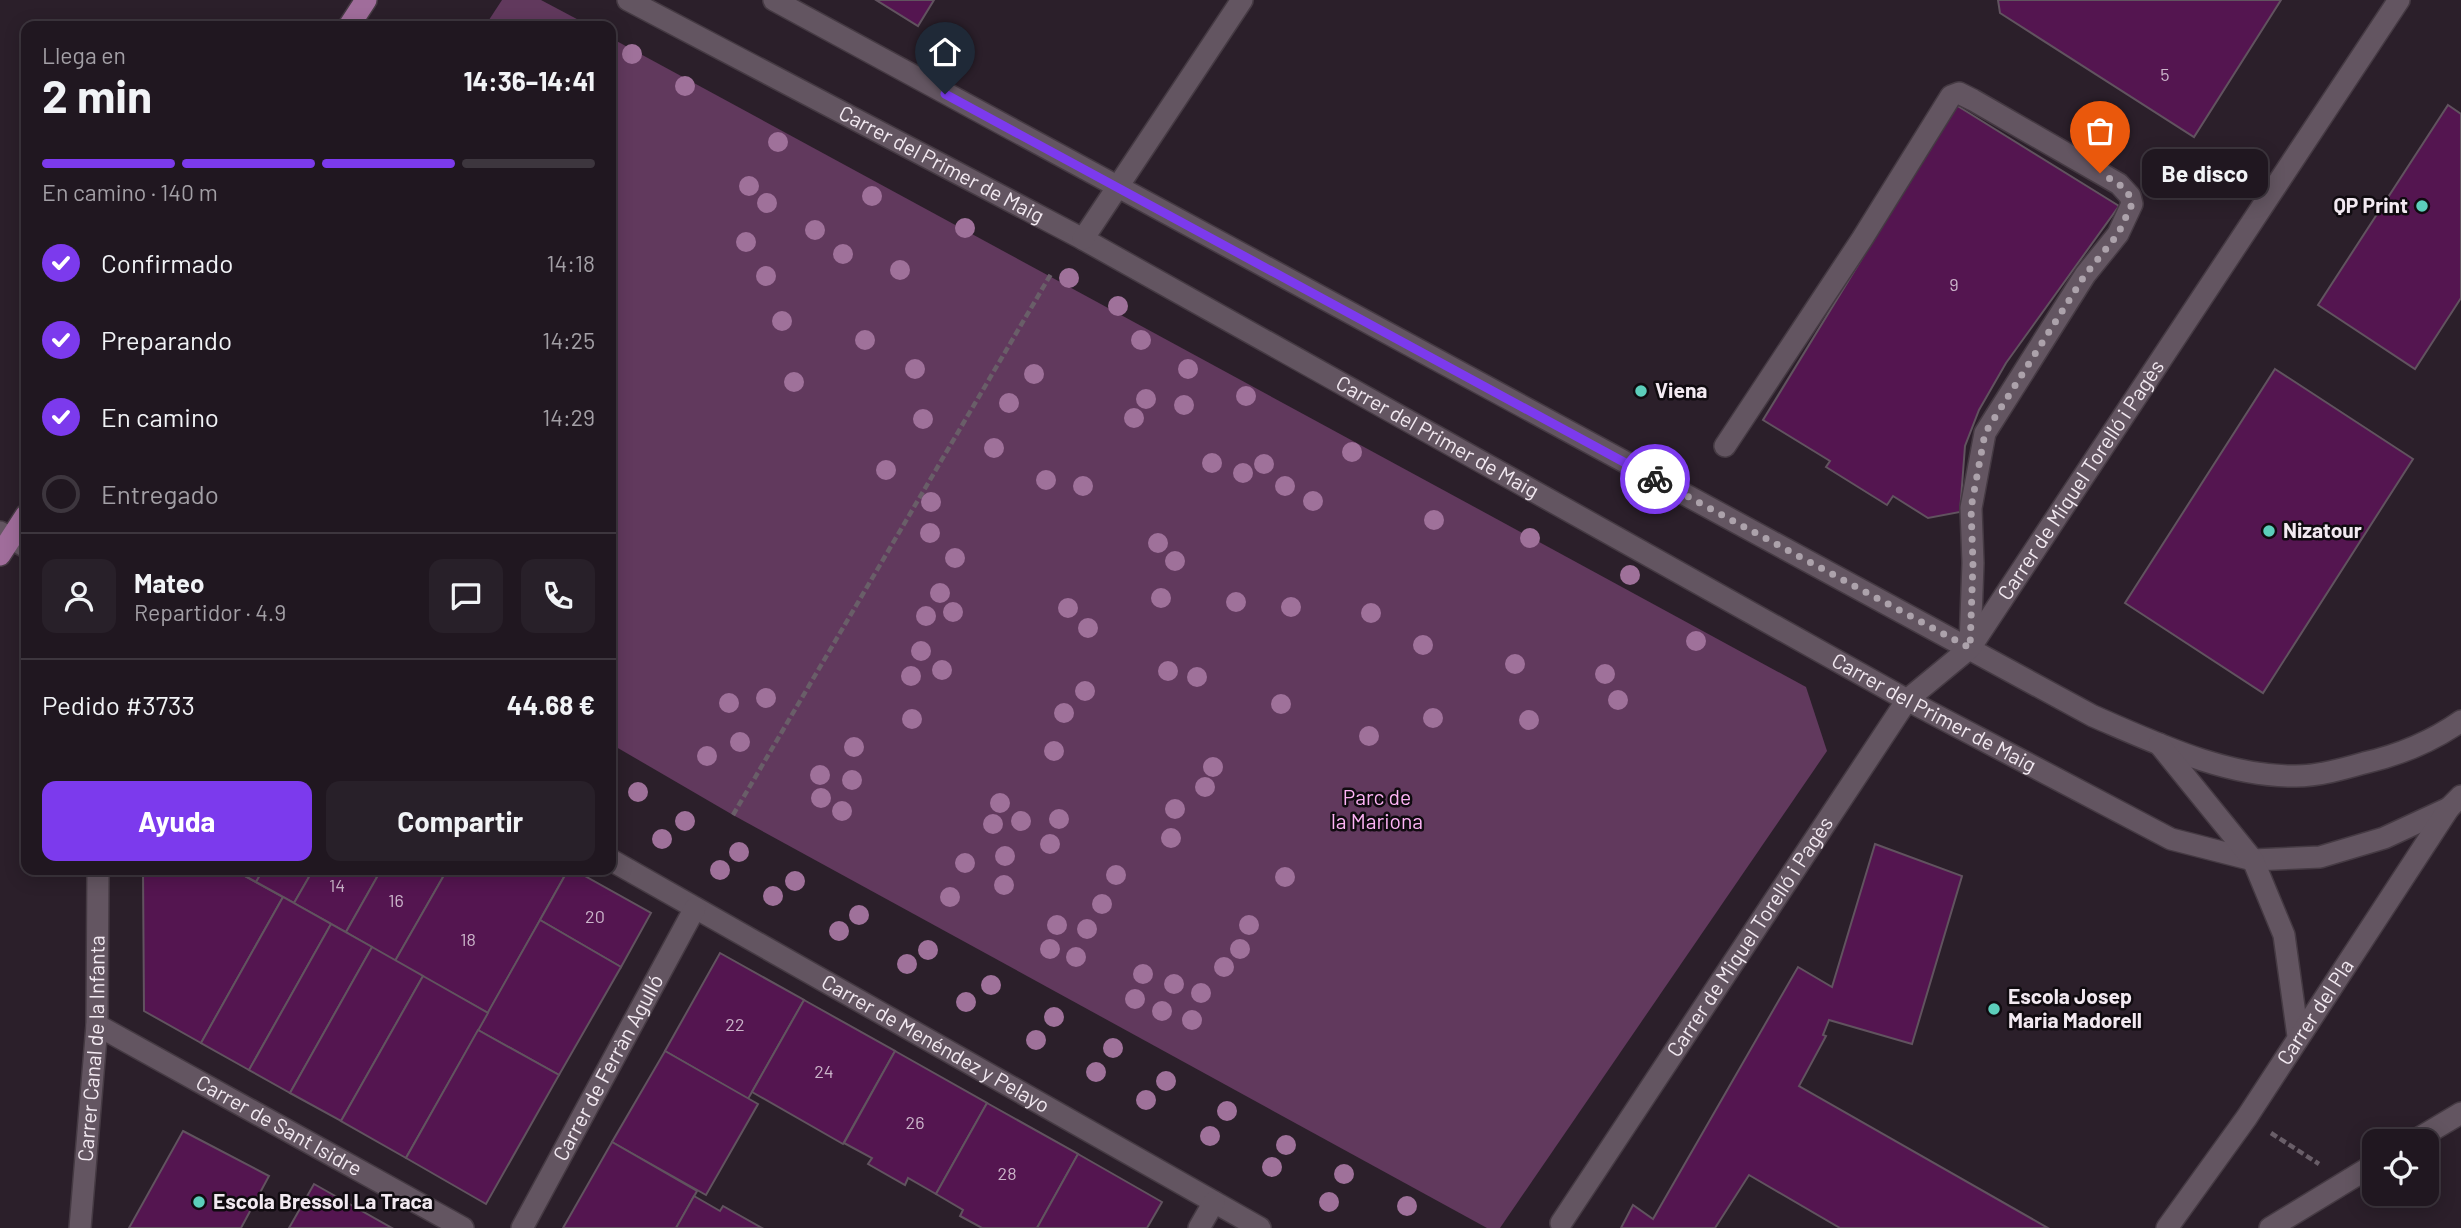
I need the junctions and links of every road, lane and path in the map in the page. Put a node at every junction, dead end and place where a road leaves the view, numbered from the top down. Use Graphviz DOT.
graph roads {
  1 [pos="366,0"];
  2 [pos="628,0"];
  3 [pos="774,0"];
  4 [pos="1242,0"];
  5 [pos="2399,0"];
  6 [pos="352,21"];
  7 [pos="1116,189"];
  8 [pos="1083,239"];
  9 [pos="1051,274"];
  10 [pos="1725,446"];
  11 [pos="21,523"];
  12 [pos="9,543"];
  13 [pos="1970,648"];
  14 [pos="1907,700"];
  15 [pos="2461,721"];
  16 [pos="2158,744"];
  17 [pos="2455,802"];
  18 [pos="733,815"];
  19 [pos="2253,860"];
  20 [pos="616,863"];
  21 [pos="98,875"];
  22 [pos="695,908"];
  23 [pos="97,1025"];
  24 [pos="2298,1036"];
  25 [pos="2461,1114"];
  26 [pos="2247,1117"];
  27 [pos="2435,1129"];
  28 [pos="2362,1172"];
  29 [pos="2346,1181"];
  30 [pos="1214,1202"];
  31 [pos="1561,1223"];
  32 [pos="80,1228"];
  33 [pos="463,1228"];
  34 [pos="522,1228"];
  35 [pos="1199,1228"];
  36 [pos="1260,1228"];
  37 [pos="2167,1228"];
  38 [pos="2270,1228"];
  1 -- 6 [label="main road"];
  2 -- 8 [label="street, Carrer del Primer de Maig"];
  3 -- 7 [label="street"];
  4 -- 7 [label="street"];
  5 -- 13 [label="street, Carrer de Miquel Torelló i Pagès"];
  7 -- 8 [label="street"];
  7 -- 13 [label="street"];
  8 -- 14 [label="street, Carrer del Primer de Maig"];
  9 -- 18 [label="path"];
  10 -- 13 [label="street"];
  11 -- 12 [label="main road"];
  13 -- 14 [label="street, Carrer de Miquel Torelló i Pagès"];
  13 -- 16 [label="street"];
  14 -- 19 [label="street, Carrer del Primer de Maig"];
  14 -- 31 [label="street, Carrer de Miquel Torelló i Pagès"];
  15 -- 16 [label="street"];
  16 -- 19 [label="street"];
  17 -- 19 [label="street, Carrer del Primer de Maig"];
  17 -- 24 [label="street, Carrer del Pla"];
  19 -- 24 [label="street"];
  20 -- 22 [label="street, Carrer de Menéndez y Pelayo"];
  21 -- 23 [label="street, Carrer Canal de la Infanta"];
  22 -- 30 [label="street, Carrer de Menéndez y Pelayo"];
  22 -- 34 [label="street, Carrer de Ferràn Agulló"];
  23 -- 32 [label="street, Carrer Canal de la Infanta"];
  23 -- 33 [label="street, Carrer de Sant Isidre"];
  24 -- 26 [label="street, Carrer del Pla"];
  25 -- 27 [label="street"];
  26 -- 29 [label="path"];
  26 -- 37 [label="street, Carrer del Pla"];
  28 -- 29 [label="street"];
  29 -- 38 [label="street"];
  30 -- 35 [label="street"];
  30 -- 36 [label="street, Carrer de Menéndez y Pelayo"];
}
